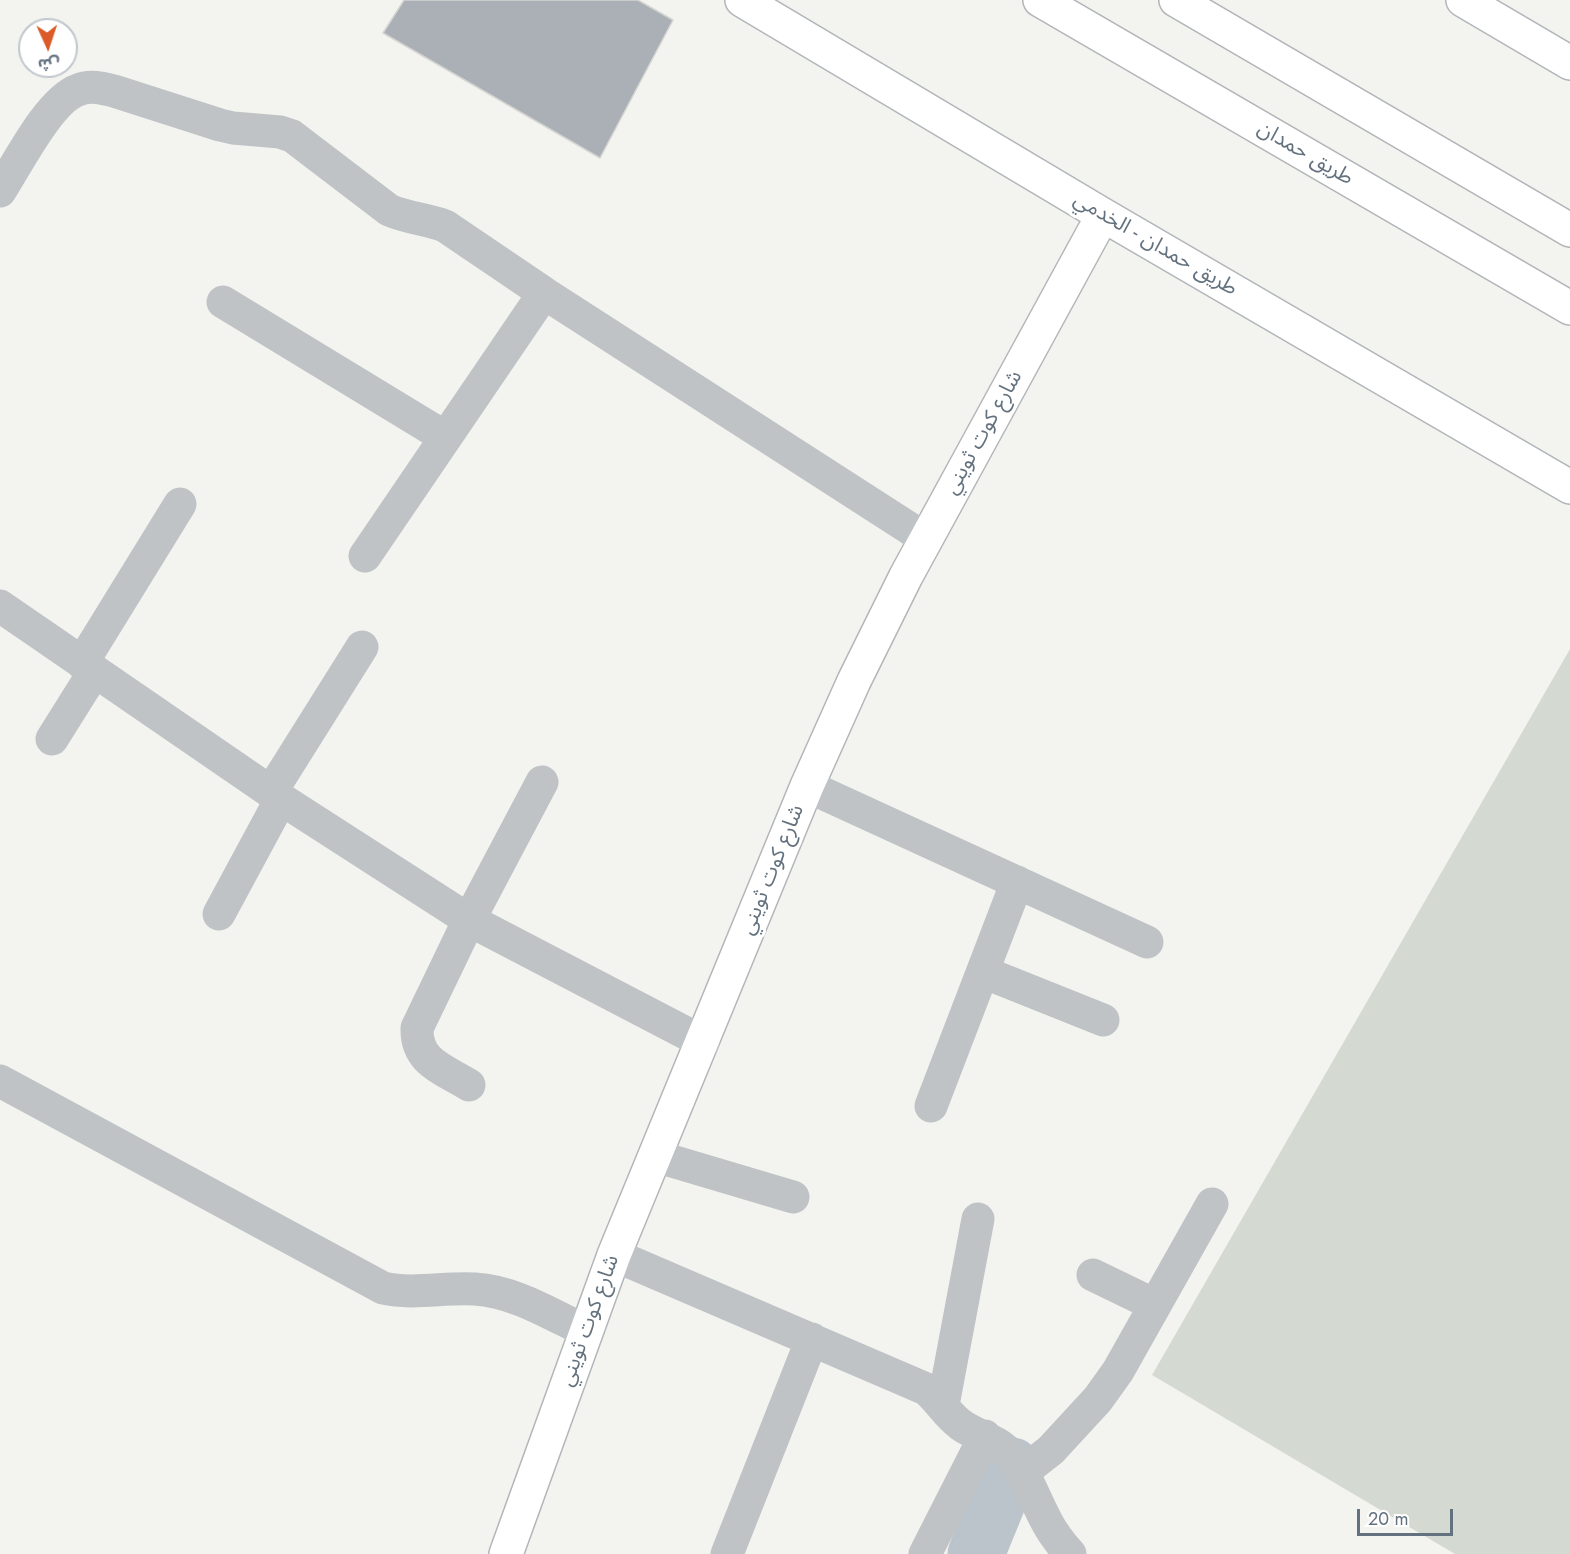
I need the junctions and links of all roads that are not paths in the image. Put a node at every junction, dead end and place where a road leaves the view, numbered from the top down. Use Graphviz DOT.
graph roads {
  1 [pos="742,0"];
  2 [pos="1040,0"];
  3 [pos="1176,0"];
  4 [pos="1463,0"];
  5 [pos="1570,63"];
  6 [pos="0,191"];
  7 [pos="1103,215"];
  8 [pos="1570,230"];
  9 [pos="544,292"];
  10 [pos="224,302"];
  11 [pos="1570,308"];
  12 [pos="445,437"];
  13 [pos="1570,487"];
  14 [pos="180,504"];
  15 [pos="926,539"];
  16 [pos="365,556"];
  17 [pos="0,606"];
  18 [pos="362,647"];
  19 [pos="88,667"];
  20 [pos="52,739"];
  21 [pos="542,782"];
  22 [pos="807,786"];
  23 [pos="276,795"];
  24 [pos="1017,882"];
  25 [pos="219,915"];
  26 [pos="469,920"];
  27 [pos="1147,942"];
  28 [pos="983,972"];
  29 [pos="1103,1020"];
  30 [pos="703,1042"];
  31 [pos="0,1082"];
  32 [pos="469,1085"];
  33 [pos="931,1106"];
  34 [pos="655,1156"];
  35 [pos="793,1197"];
  36 [pos="1212,1204"];
  37 [pos="978,1219"];
  38 [pos="614,1255"];
  39 [pos="1093,1275"];
  40 [pos="1155,1305"];
  41 [pos="586,1331"];
  42 [pos="812,1339"];
  43 [pos="943,1405"];
  44 [pos="985,1436"];
  45 [pos="1023,1472"];
  46 [pos="506,1554"];
  47 [pos="727,1554"];
  48 [pos="925,1554"];
  49 [pos="1070,1554"];
  1 -- 7 [label="main road, طريق حمدان - الخدمي"];
  2 -- 11 [label="main road, طريق حمدان"];
  3 -- 8 [label="main road"];
  4 -- 5 [label="main road"];
  6 -- 9 [label="street"];
  7 -- 13 [label="main road, طريق حمدان - الخدمي"];
  7 -- 15 [label="main road, شارع كوت ثويني"];
  9 -- 12 [label="street"];
  9 -- 15 [label="street"];
  10 -- 12 [label="street"];
  12 -- 16 [label="street"];
  14 -- 19 [label="street"];
  15 -- 22 [label="main road, شارع كوت ثويني"];
  17 -- 19 [label="street"];
  18 -- 23 [label="street"];
  19 -- 20 [label="street"];
  19 -- 23 [label="street"];
  21 -- 26 [label="street"];
  22 -- 24 [label="street"];
  22 -- 30 [label="main road, شارع كوت ثويني"];
  23 -- 25 [label="street"];
  23 -- 26 [label="street"];
  24 -- 27 [label="street"];
  24 -- 28 [label="street"];
  26 -- 30 [label="street"];
  26 -- 32 [label="street"];
  28 -- 29 [label="street"];
  28 -- 33 [label="street"];
  30 -- 34 [label="main road, شارع كوت ثويني"];
  31 -- 41 [label="street"];
  34 -- 35 [label="street"];
  34 -- 38 [label="main road, شارع كوت ثويني"];
  36 -- 40 [label="street"];
  37 -- 43 [label="street"];
  38 -- 41 [label="main road, شارع كوت ثويني"];
  38 -- 42 [label="street"];
  39 -- 40 [label="street"];
  40 -- 45 [label="street"];
  41 -- 46 [label="main road, شارع كوت ثويني"];
  42 -- 43 [label="street"];
  42 -- 47 [label="street"];
  43 -- 44 [label="street"];
  44 -- 45 [label="street"];
  44 -- 48 [label="street"];
  45 -- 49 [label="street"];
}
